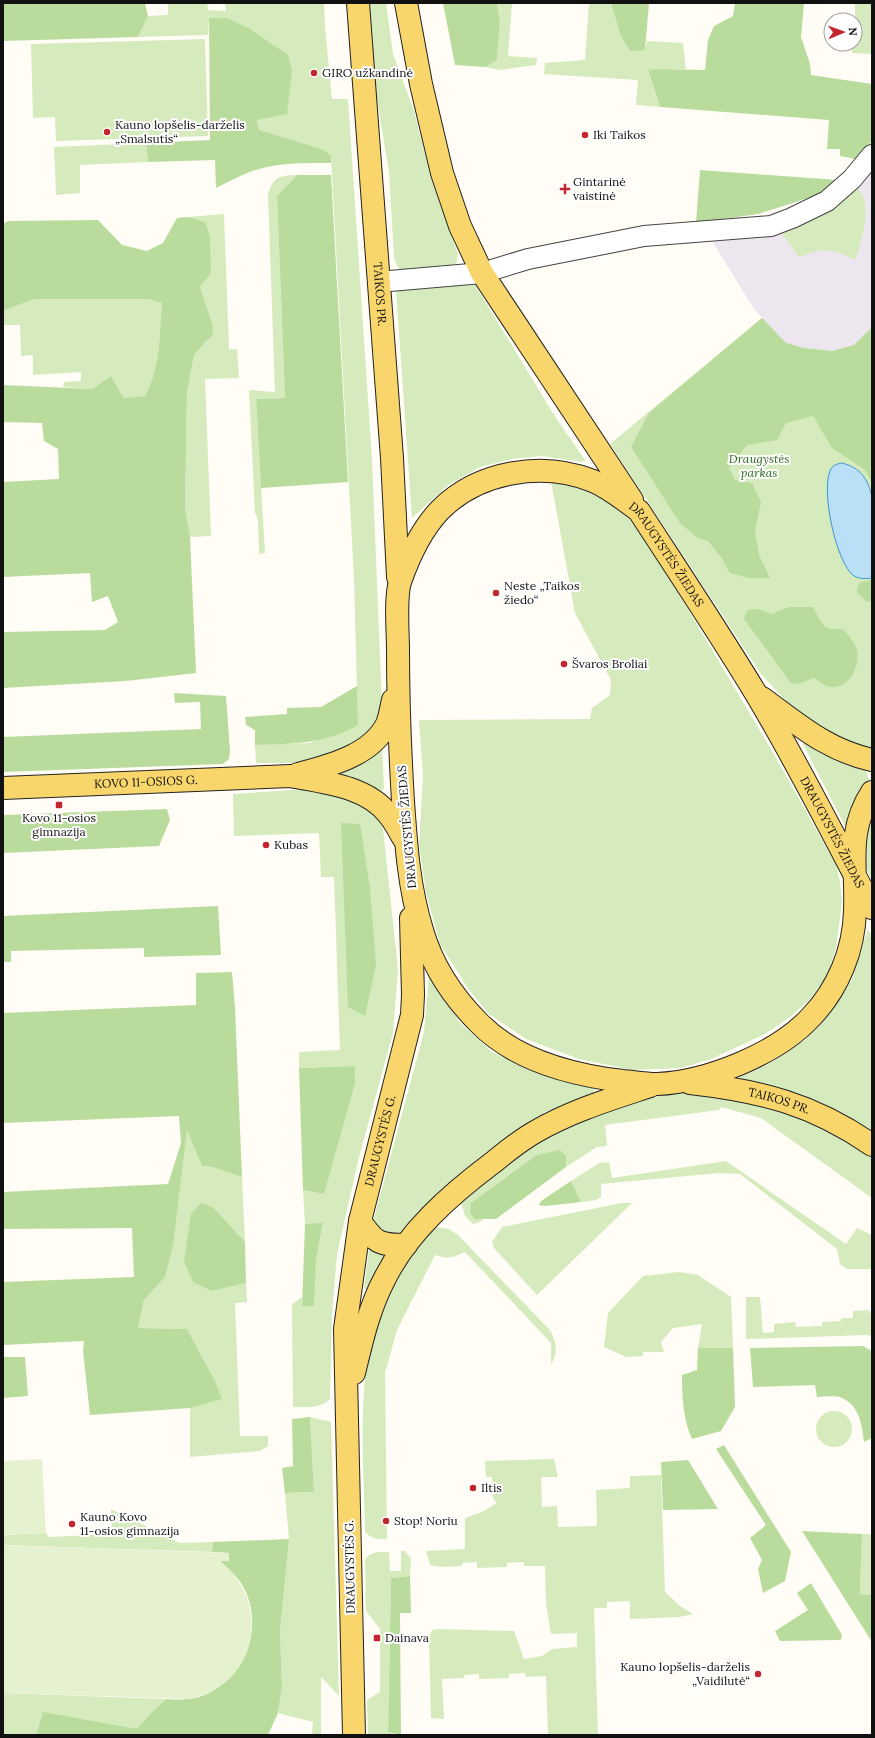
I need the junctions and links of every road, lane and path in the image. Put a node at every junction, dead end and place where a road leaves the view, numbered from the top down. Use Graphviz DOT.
graph roads {
  1 [pos="358,3"];
  2 [pos="406,3"];
  3 [pos="872,155"];
  4 [pos="482,273"];
  5 [pos="378,282"];
  6 [pos="639,511"];
  7 [pos="399,586"];
  8 [pos="398,684"];
  9 [pos="755,692"];
  10 [pos="872,760"];
  11 [pos="290,776"];
  12 [pos="3,788"];
  13 [pos="872,792"];
  14 [pos="406,842"];
  15 [pos="854,873"];
  16 [pos="410,882"];
  17 [pos="872,908"];
  18 [pos="678,1082"];
  19 [pos="655,1084"];
  20 [pos="872,1145"];
  21 [pos="360,1221"];
  22 [pos="406,1245"];
  23 [pos="348,1399"];
  24 [pos="354,1735"];
  1 -- 5 [label="main road, TAIKOS PR."];
  2 -- 4 [label="main road"];
  3 -- 4 [label="street"];
  4 -- 5 [label="street"];
  4 -- 6 [label="main road"];
  5 -- 7 [label="main road, TAIKOS PR."];
  6 -- 7 [label="main road, DRAUGYSTĖS ŽIEDAS"];
  6 -- 9 [label="main road, DRAUGYSTĖS ŽIEDAS"];
  7 -- 8 [label="main road, DRAUGYSTĖS ŽIEDAS"];
  8 -- 11 [label="main road, KOVO 11-OSIOS G."];
  8 -- 14 [label="main road, DRAUGYSTĖS ŽIEDAS"];
  9 -- 10 [label="main road"];
  9 -- 15 [label="main road, DRAUGYSTĖS ŽIEDAS"];
  11 -- 12 [label="main road, KOVO 11-OSIOS G."];
  11 -- 14 [label="main road, KOVO 11-OSIOS G."];
  13 -- 15 [label="main road"];
  14 -- 16 [label="main road, DRAUGYSTĖS ŽIEDAS"];
  15 -- 17 [label="main road"];
  15 -- 18 [label="main road, DRAUGYSTĖS ŽIEDAS"];
  16 -- 19 [label="main road, DRAUGYSTĖS ŽIEDAS"];
  16 -- 21 [label="main road, DRAUGYSTĖS G."];
  18 -- 19 [label="main road, DRAUGYSTĖS ŽIEDAS"];
  18 -- 20 [label="main road, TAIKOS PR."];
  19 -- 22 [label="main road, DRAUGYSTĖS G."];
  21 -- 22 [label="main road"];
  21 -- 23 [label="main road, DRAUGYSTĖS G."];
  22 -- 23 [label="main road, DRAUGYSTĖS G."];
  23 -- 24 [label="main road, DRAUGYSTĖS G."];
}
